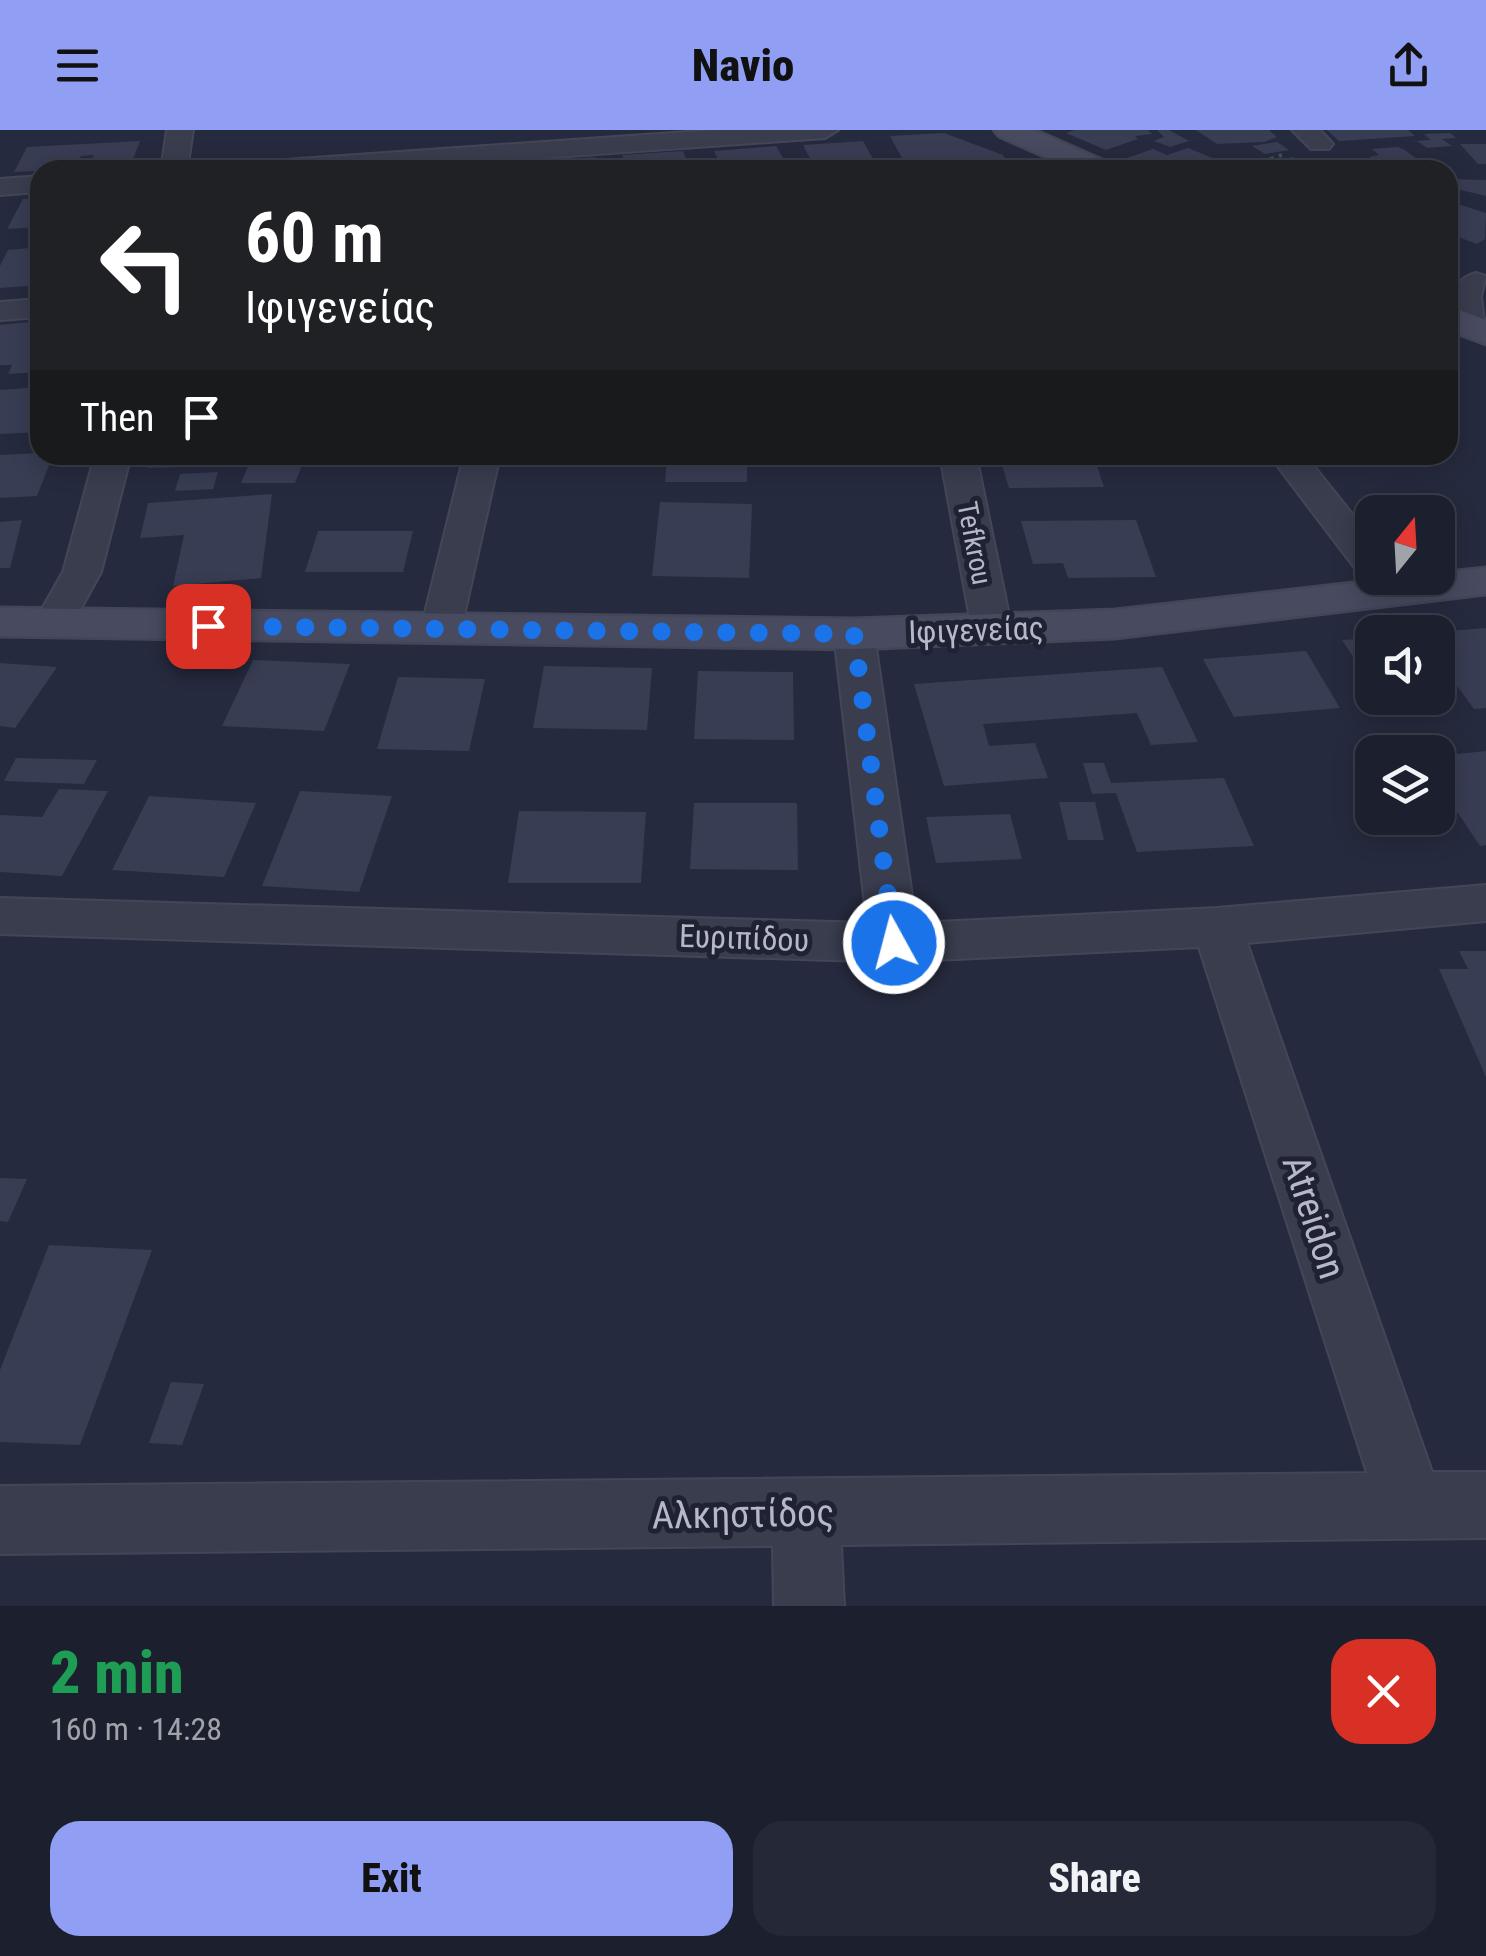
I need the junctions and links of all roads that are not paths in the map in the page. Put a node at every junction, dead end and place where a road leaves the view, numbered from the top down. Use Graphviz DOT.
graph roads {
  1 [pos="180,130"];
  2 [pos="825,130"];
  3 [pos="1009,130"];
  4 [pos="176,160"];
  5 [pos="398,160"];
  6 [pos="1077,160"];
  7 [pos="30,185"];
  8 [pos="0,187"];
  9 [pos="1470,282"];
  10 [pos="30,309"];
  11 [pos="0,311"];
  12 [pos="1458,321"];
  13 [pos="1486,331"];
  14 [pos="110,465"];
  15 [pos="480,465"];
  16 [pos="960,465"];
  17 [pos="1295,465"];
  18 [pos="1355,541"];
  19 [pos="1455,577"];
  20 [pos="1480,577"];
  21 [pos="1355,585"];
  22 [pos="0,622"];
  23 [pos="54,624"];
  24 [pos="441,629"];
  25 [pos="992,630"];
  26 [pos="854,634"];
  27 [pos="1486,903"];
  28 [pos="0,916"];
  29 [pos="1217,927"];
  30 [pos="894,943"];
  31 [pos="1486,1505"];
  32 [pos="1411,1507"];
  33 [pos="806,1513"];
  34 [pos="0,1520"];
  35 [pos="809,1606"];
  1 -- 4 [label="street"];
  2 -- 5 [label="street"];
  3 -- 6 [label="street"];
  7 -- 8 [label="street"];
  9 -- 13 [label="street"];
  10 -- 11 [label="street"];
  12 -- 13 [label="street"];
  14 -- 23 [label="street"];
  15 -- 24 [label="street"];
  16 -- 25 [label="street, Tefkrou"];
  17 -- 18 [label="street"];
  19 -- 20 [label="street, Ιφιγενείας"];
  21 -- 25 [label="street, Ιφιγενείας"];
  22 -- 23 [label="street, Ιφιγενείας"];
  23 -- 24 [label="street, Ιφιγενείας"];
  24 -- 26 [label="street, Ιφιγενείας"];
  25 -- 26 [label="street, Ιφιγενείας"];
  26 -- 30 [label="street"];
  27 -- 29 [label="street, Ευριπίδου"];
  28 -- 30 [label="street, Ευριπίδου"];
  29 -- 30 [label="street, Ευριπίδου"];
  29 -- 32 [label="street, Atreidon"];
  31 -- 32 [label="street, Αλκηστίδος"];
  32 -- 33 [label="street, Αλκηστίδος"];
  33 -- 34 [label="street, Αλκηστίδος"];
  33 -- 35 [label="street"];
}
